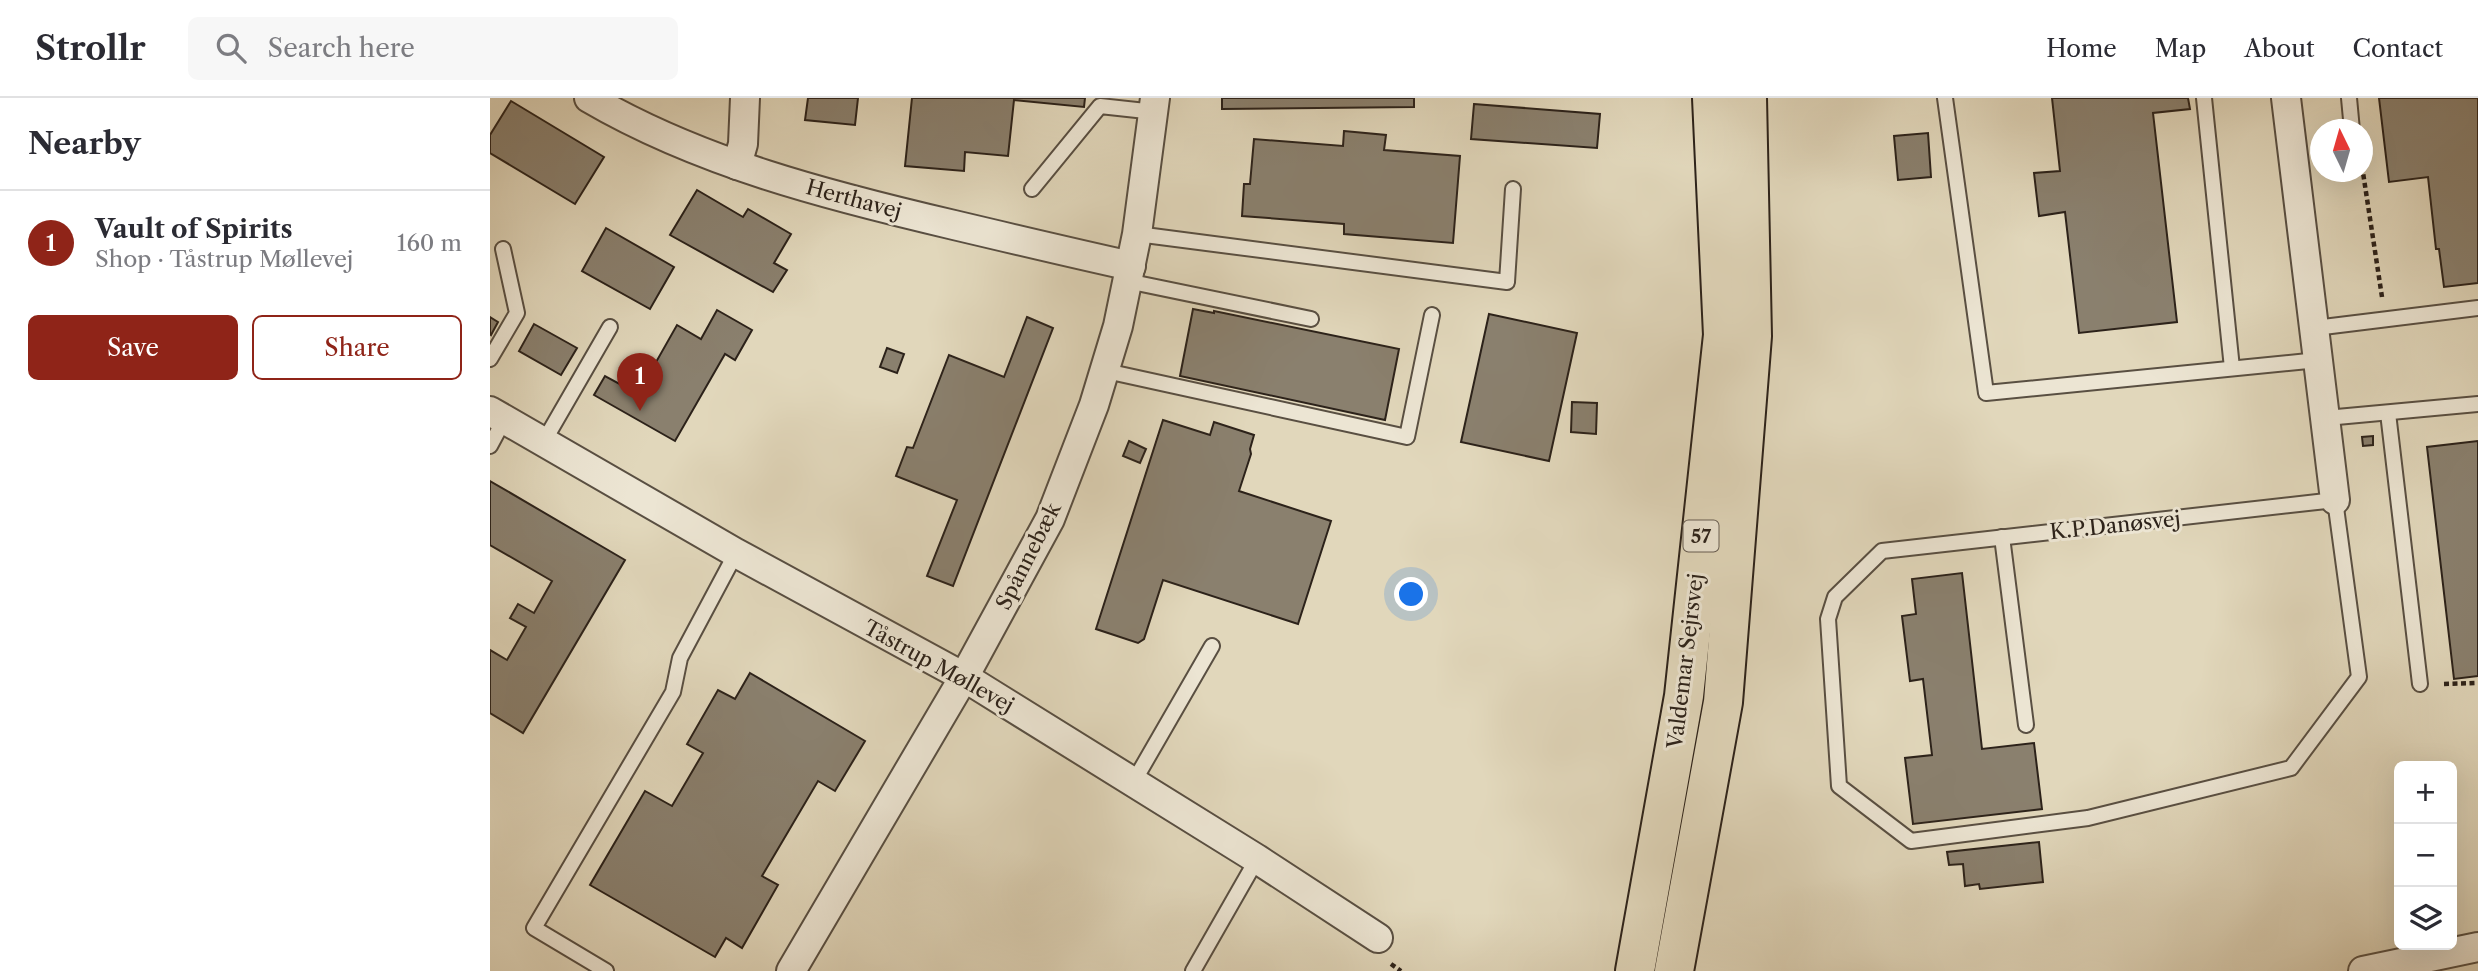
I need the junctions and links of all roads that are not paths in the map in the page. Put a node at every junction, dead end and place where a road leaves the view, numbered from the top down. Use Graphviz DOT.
graph roads {
  1 [pos="589,98"];
  2 [pos="745,98"];
  3 [pos="1712,98"];
  4 [pos="1747,98"];
  5 [pos="1945,98"];
  6 [pos="2204,98"];
  7 [pos="2286,98"];
  8 [pos="2349,98"];
  9 [pos="1155,105"];
  10 [pos="2351,119"];
  11 [pos="737,165"];
  12 [pos="1032,189"];
  13 [pos="1513,189"];
  14 [pos="1137,234"];
  15 [pos="503,249"];
  16 [pos="1129,273"];
  17 [pos="2478,309"];
  18 [pos="1432,315"];
  19 [pos="1311,319"];
  20 [pos="610,327"];
  21 [pos="2315,328"];
  22 [pos="490,359"];
  23 [pos="2318,360"];
  24 [pos="2232,368"];
  25 [pos="1106,371"];
  26 [pos="2478,404"];
  27 [pos="2388,413"];
  28 [pos="497,416"];
  29 [pos="2326,418"];
  30 [pos="543,443"];
  31 [pos="490,446"];
  32 [pos="2335,500"];
  33 [pos="2002,537"];
  34 [pos="736,554"];
  35 [pos="1212,646"];
  36 [pos="964,677"];
  37 [pos="2420,684"];
  38 [pos="2026,725"];
  39 [pos="1133,783"];
  40 [pos="1257,859"];
  41 [pos="1378,938"];
  42 [pos="2478,947"];
  43 [pos="2432,964"];
  44 [pos="606,971"];
  45 [pos="791,971"];
  46 [pos="1193,971"];
  47 [pos="1635,971"];
  48 [pos="1674,971"];
  49 [pos="2363,971"];
  1 -- 11 [label="street, Herthavej"];
  2 -- 11 [label="street"];
  3 -- 47 [label="main road, Valdemar Sejrsvej / 57"];
  4 -- 48 [label="main road, Valdemar Sejrsvej / 57"];
  5 -- 24 [label="lane"];
  6 -- 24 [label="lane"];
  7 -- 21 [label="street"];
  8 -- 10 [label="lane"];
  9 -- 12 [label="lane"];
  9 -- 14 [label="street, Spånnebæk"];
  11 -- 16 [label="street, Herthavej"];
  13 -- 14 [label="lane"];
  14 -- 16 [label="street, Spånnebæk"];
  15 -- 22 [label="lane"];
  16 -- 19 [label="lane"];
  16 -- 25 [label="street, Spånnebæk"];
  17 -- 21 [label="lane"];
  18 -- 25 [label="lane"];
  20 -- 30 [label="lane"];
  21 -- 23 [label="street"];
  23 -- 24 [label="lane"];
  23 -- 29 [label="street"];
  25 -- 36 [label="street, Spånnebæk"];
  26 -- 27 [label="lane"];
  27 -- 29 [label="lane"];
  27 -- 37 [label="lane"];
  28 -- 30 [label="street, Tåstrup Møllevej"];
  28 -- 31 [label="lane"];
  29 -- 32 [label="street"];
  30 -- 34 [label="street, Tåstrup Møllevej"];
  32 -- 33 [label="lane, K.P.Danøsvej"];
  32 -- 33 [label="lane, K.P.Danøsvej"];
  33 -- 38 [label="lane"];
  34 -- 36 [label="street, Tåstrup Møllevej"];
  34 -- 44 [label="lane"];
  35 -- 39 [label="lane"];
  36 -- 39 [label="street, Tåstrup Møllevej"];
  36 -- 45 [label="street, Spånnebæk"];
  39 -- 40 [label="street, Tåstrup Møllevej"];
  40 -- 41 [label="street, Tåstrup Møllevej"];
  40 -- 46 [label="lane"];
  42 -- 43 [label="street"];
  43 -- 49 [label="street"];
}
